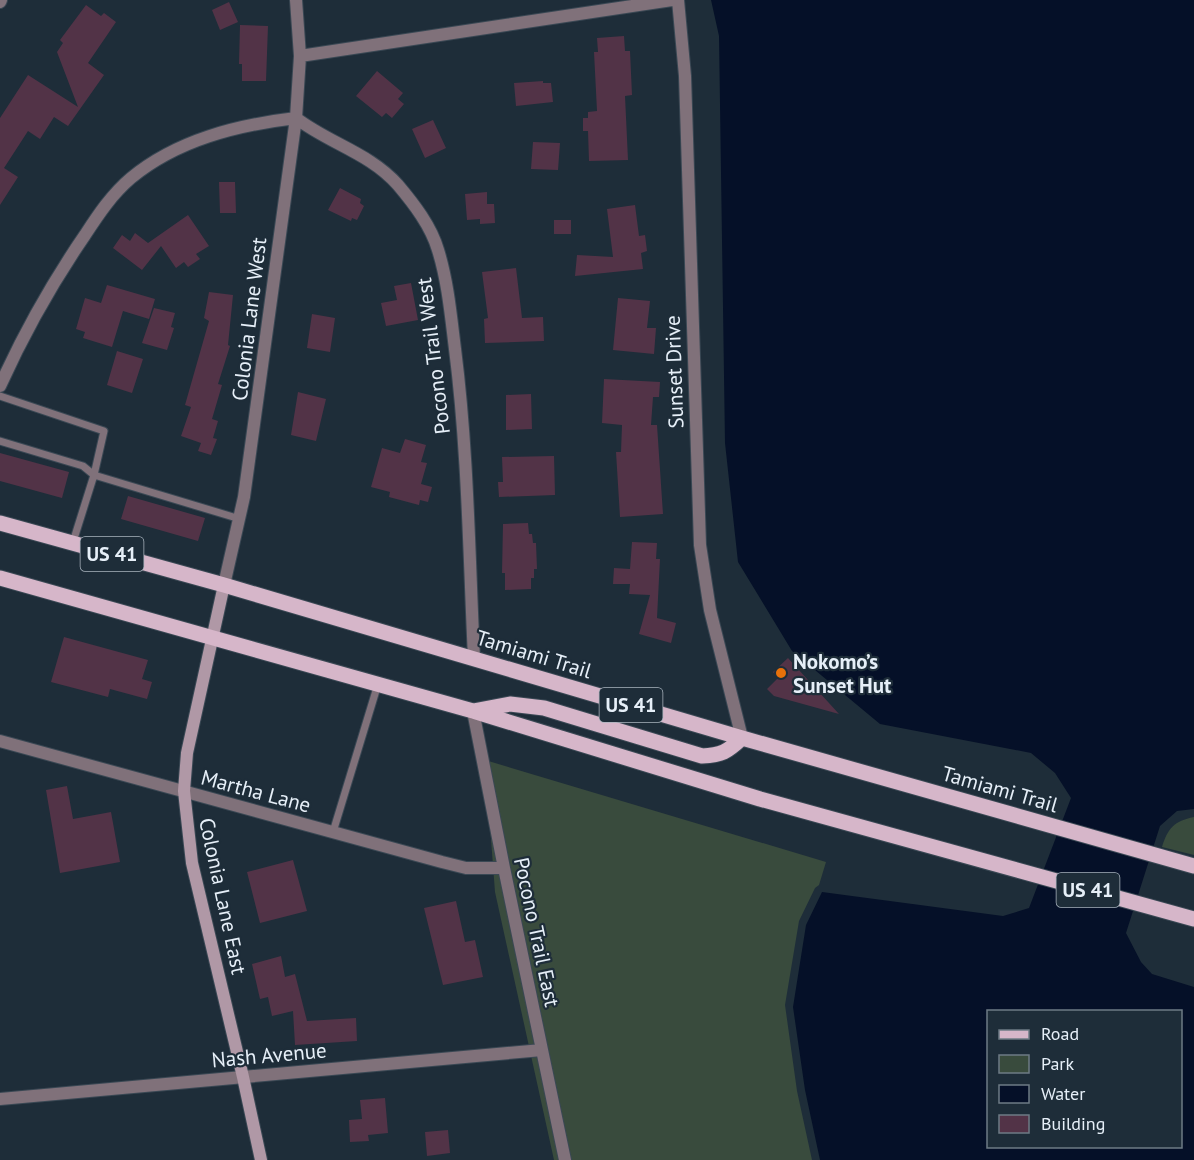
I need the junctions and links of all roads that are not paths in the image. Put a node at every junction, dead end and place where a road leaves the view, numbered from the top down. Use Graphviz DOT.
graph roads {
  1 [pos="296,0"];
  2 [pos="672,0"];
  3 [pos="678,0"];
  4 [pos="300,56"];
  5 [pos="296,117"];
  6 [pos="0,386"];
  7 [pos="0,396"];
  8 [pos="0,441"];
  9 [pos="94,475"];
  10 [pos="240,519"];
  11 [pos="0,523"];
  12 [pos="73,543"];
  13 [pos="0,578"];
  14 [pos="224,585"];
  15 [pos="212,638"];
  16 [pos="474,658"];
  17 [pos="378,684"];
  18 [pos="474,711"];
  19 [pos="742,738"];
  20 [pos="0,741"];
  21 [pos="184,791"];
  22 [pos="333,832"];
  23 [pos="1194,866"];
  24 [pos="504,868"];
  25 [pos="1194,919"];
  26 [pos="542,1050"];
  27 [pos="243,1077"];
  28 [pos="0,1099"];
  29 [pos="261,1160"];
  30 [pos="565,1160"];
  1 -- 4 [label="street, Colonia Lane West"];
  2 -- 4 [label="street"];
  3 -- 19 [label="street, Sunset Drive"];
  4 -- 5 [label="street, Colonia Lane West"];
  5 -- 6 [label="street"];
  5 -- 10 [label="street, Colonia Lane West"];
  5 -- 16 [label="street, Pocono Trail West"];
  7 -- 9 [label="lane"];
  8 -- 9 [label="lane"];
  9 -- 10 [label="lane"];
  9 -- 12 [label="lane"];
  10 -- 14 [label="street, Colonia Lane West"];
  11 -- 12 [label="main road, Tamiami Trail / US 41"];
  12 -- 14 [label="main road, Tamiami Trail / US 41"];
  13 -- 15 [label="main road, US 41"];
  14 -- 15 [label="street, Colonia Lane East"];
  14 -- 16 [label="main road, Tamiami Trail / US 41"];
  15 -- 17 [label="main road, US 41"];
  15 -- 21 [label="street, Colonia Lane East"];
  16 -- 19 [label="main road, Tamiami Trail / US 41"];
  17 -- 18 [label="main road, US 41"];
  17 -- 22 [label="lane"];
  18 -- 19 [label="main road"];
  18 -- 24 [label="street, Pocono Trail East"];
  18 -- 25 [label="main road, US 41"];
  19 -- 23 [label="main road, Tamiami Trail / US 41"];
  20 -- 21 [label="street, Martha Lane"];
  21 -- 22 [label="street, Martha Lane"];
  21 -- 27 [label="street, Colonia Lane East"];
  22 -- 24 [label="street, Martha Lane"];
  24 -- 26 [label="street, Pocono Trail East"];
  26 -- 27 [label="street, Nash Avenue"];
  26 -- 30 [label="street, Pocono Trail East"];
  27 -- 28 [label="street, Nash Avenue"];
  27 -- 29 [label="street, Colonia Lane East"];
}
